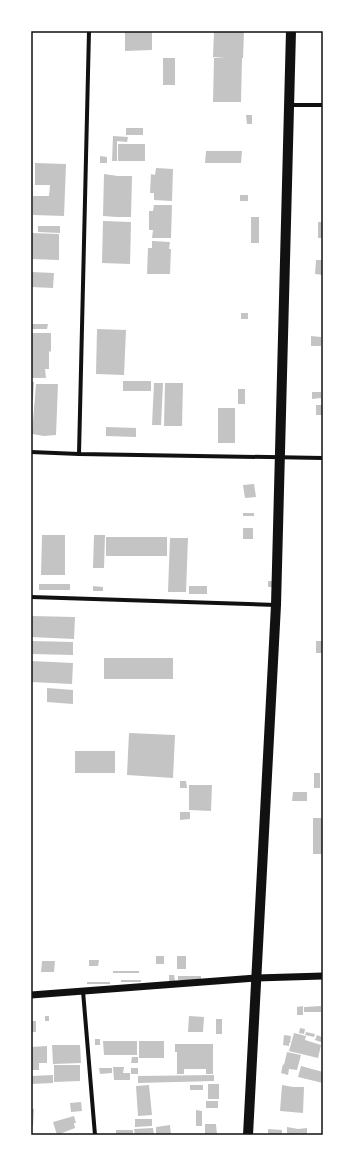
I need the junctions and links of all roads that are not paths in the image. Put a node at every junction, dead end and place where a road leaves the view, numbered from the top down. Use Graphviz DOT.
graph roads {
  1 [pos="89,31"];
  2 [pos="291,31"];
  3 [pos="289,105"];
  4 [pos="323,105"];
  5 [pos="31,452"];
  6 [pos="79,454"];
  7 [pos="281,458"];
  8 [pos="323,458"];
  9 [pos="31,597"];
  10 [pos="276,605"];
  11 [pos="323,976"];
  12 [pos="256,978"];
  13 [pos="83,990"];
  14 [pos="31,995"];
  15 [pos="95,1135"];
  16 [pos="248,1135"];
  1 -- 6 [label="street"];
  2 -- 3 [label="main road"];
  3 -- 4 [label="street"];
  3 -- 7 [label="main road"];
  5 -- 6 [label="street"];
  6 -- 7 [label="street"];
  7 -- 8 [label="street"];
  7 -- 10 [label="main road"];
  9 -- 10 [label="street"];
  10 -- 12 [label="main road"];
  11 -- 12 [label="street"];
  12 -- 13 [label="street"];
  12 -- 16 [label="main road"];
  13 -- 14 [label="street"];
  13 -- 15 [label="street"];
}
